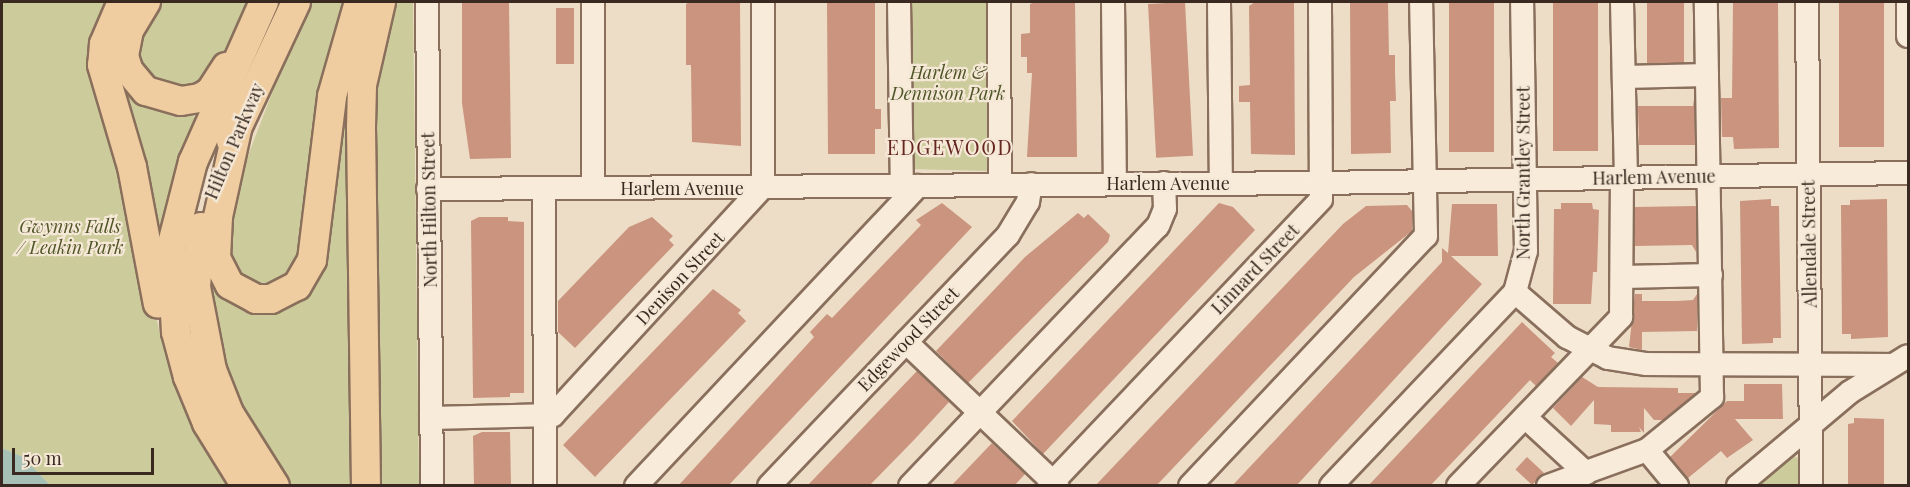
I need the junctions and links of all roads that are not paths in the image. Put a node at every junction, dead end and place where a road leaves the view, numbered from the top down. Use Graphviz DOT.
graph roads {
  1 [pos="122,2"];
  2 [pos="146,2"];
  3 [pos="296,2"];
  4 [pos="359,2"];
  5 [pos="381,2"];
  6 [pos="427,2"];
  7 [pos="593,2"];
  8 [pos="764,2"];
  9 [pos="899,2"];
  10 [pos="999,2"];
  11 [pos="1113,2"];
  12 [pos="1219,2"];
  13 [pos="1320,2"];
  14 [pos="1421,2"];
  15 [pos="1522,2"];
  16 [pos="1622,2"];
  17 [pos="1706,2"];
  18 [pos="1807,2"];
  19 [pos="1908,2"];
  20 [pos="262,8"];
  21 [pos="1908,36"];
  22 [pos="1707,75"];
  23 [pos="1624,77"];
  24 [pos="238,125"];
  25 [pos="1908,173"];
  26 [pos="1808,174"];
  27 [pos="1709,176"];
  28 [pos="1624,178"];
  29 [pos="1525,180"];
  30 [pos="1425,181"];
  31 [pos="1115,183"];
  32 [pos="1164,183"];
  33 [pos="1221,183"];
  34 [pos="1321,183"];
  35 [pos="1000,184"];
  36 [pos="1031,184"];
  37 [pos="910,186"];
  38 [pos="763,187"];
  39 [pos="593,188"];
  40 [pos="428,189"];
  41 [pos="544,189"];
  42 [pos="1711,275"];
  43 [pos="1623,277"];
  44 [pos="1515,292"];
  45 [pos="906,342"];
  46 [pos="1586,350"];
  47 [pos="1900,360"];
  48 [pos="1712,364"];
  49 [pos="1810,364"];
  50 [pos="188,377"];
  51 [pos="980,411"];
  52 [pos="544,415"];
  53 [pos="1525,417"];
  54 [pos="431,418"];
  55 [pos="1810,425"];
  56 [pos="1647,450"];
  57 [pos="1586,473"];
  58 [pos="1053,484"];
  59 [pos="246,486"];
  60 [pos="275,486"];
  61 [pos="366,486"];
  62 [pos="432,486"];
  63 [pos="545,486"];
  64 [pos="636,486"];
  65 [pos="770,486"];
  66 [pos="910,486"];
  67 [pos="1190,486"];
  68 [pos="1331,486"];
  69 [pos="1458,486"];
  70 [pos="1548,486"];
  71 [pos="1677,486"];
  72 [pos="1738,486"];
  73 [pos="1811,486"];
  1 -- 50 [label="main road"];
  2 -- 20 [label="main road"];
  3 -- 24 [label="main road, Hilton Parkway"];
  4 -- 24 [label="main road"];
  5 -- 61 [label="main road"];
  6 -- 40 [label="street, North Hilton Street"];
  7 -- 39 [label="street"];
  8 -- 38 [label="street"];
  9 -- 37 [label="street"];
  10 -- 35 [label="street"];
  11 -- 31 [label="street"];
  12 -- 33 [label="street"];
  13 -- 34 [label="street, Linnard Street"];
  14 -- 30 [label="street"];
  15 -- 29 [label="street, North Grantley Street"];
  16 -- 23 [label="street"];
  17 -- 22 [label="street"];
  18 -- 26 [label="street, Allendale Street"];
  19 -- 21 [label="street"];
  20 -- 50 [label="main road, Hilton Parkway"];
  22 -- 23 [label="street"];
  22 -- 27 [label="street"];
  23 -- 28 [label="street"];
  24 -- 60 [label="main road, Hilton Parkway"];
  25 -- 26 [label="street, Harlem Avenue"];
  26 -- 27 [label="street, Harlem Avenue"];
  26 -- 49 [label="street, Allendale Street"];
  27 -- 28 [label="street, Harlem Avenue"];
  27 -- 42 [label="street"];
  28 -- 29 [label="street, Harlem Avenue"];
  28 -- 43 [label="street"];
  29 -- 30 [label="street, Harlem Avenue"];
  29 -- 44 [label="street, North Grantley Street"];
  30 -- 34 [label="street, Harlem Avenue"];
  30 -- 67 [label="street"];
  31 -- 32 [label="street, Harlem Avenue"];
  31 -- 36 [label="street, Harlem Avenue"];
  32 -- 33 [label="street, Harlem Avenue"];
  32 -- 51 [label="street"];
  33 -- 34 [label="street, Harlem Avenue"];
  34 -- 58 [label="street, Linnard Street"];
  35 -- 36 [label="street, Harlem Avenue"];
  35 -- 37 [label="street, Harlem Avenue"];
  36 -- 45 [label="street, Edgewood Street"];
  37 -- 38 [label="street, Harlem Avenue"];
  37 -- 64 [label="street"];
  38 -- 39 [label="street, Harlem Avenue"];
  38 -- 52 [label="street, Denison Street"];
  39 -- 41 [label="street, Harlem Avenue"];
  40 -- 41 [label="street, Harlem Avenue"];
  40 -- 54 [label="street, North Hilton Street"];
  41 -- 52 [label="street"];
  42 -- 43 [label="street"];
  42 -- 48 [label="street"];
  43 -- 46 [label="street"];
  44 -- 46 [label="street"];
  44 -- 68 [label="street, North Grantley Street"];
  45 -- 51 [label="street, Linnard Street"];
  45 -- 65 [label="street, Edgewood Street"];
  46 -- 48 [label="street"];
  46 -- 53 [label="street"];
  47 -- 49 [label="street"];
  47 -- 55 [label="street"];
  48 -- 49 [label="street"];
  48 -- 56 [label="street"];
  49 -- 55 [label="street, Allendale Street"];
  50 -- 59 [label="main road, Hilton Parkway"];
  51 -- 58 [label="street, Linnard Street"];
  51 -- 66 [label="street"];
  52 -- 54 [label="street"];
  52 -- 63 [label="street"];
  53 -- 57 [label="street"];
  53 -- 69 [label="street"];
  54 -- 62 [label="street, North Hilton Street"];
  55 -- 72 [label="street"];
  55 -- 73 [label="street, Allendale Street"];
  56 -- 57 [label="street"];
  56 -- 71 [label="street"];
  57 -- 70 [label="street"];
}
